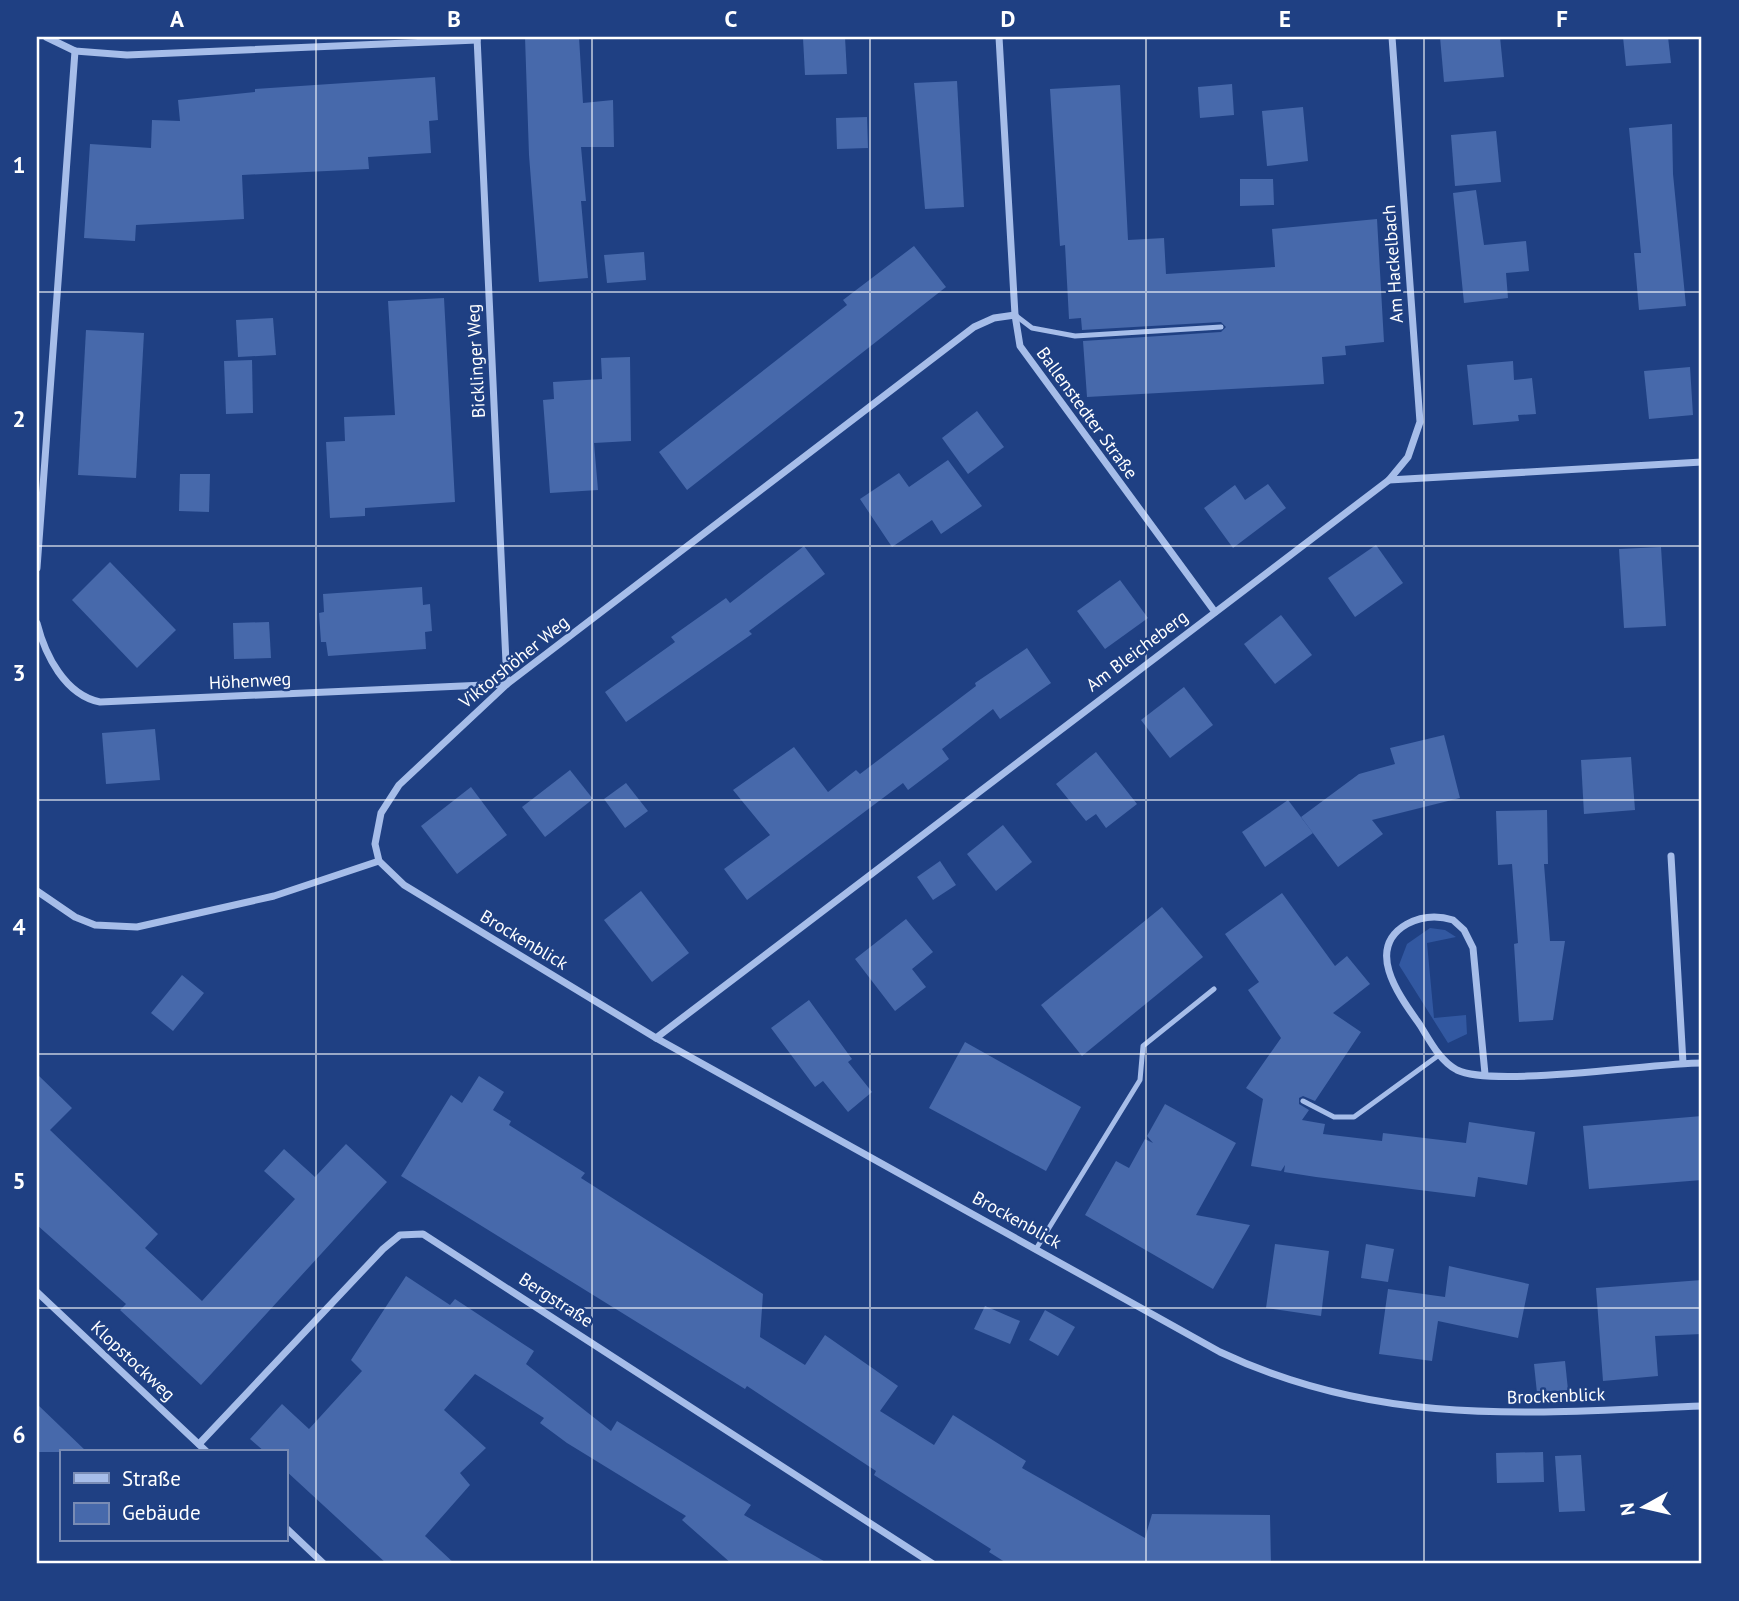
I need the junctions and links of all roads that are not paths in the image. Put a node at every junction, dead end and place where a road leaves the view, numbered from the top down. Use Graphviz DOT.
graph roads {
  1 [pos="46,37"];
  2 [pos="999,37"];
  3 [pos="1392,37"];
  4 [pos="477,38"];
  5 [pos="75,51"];
  6 [pos="1015,315"];
  7 [pos="1221,327"];
  8 [pos="1702,462"];
  9 [pos="1389,480"];
  10 [pos="37,568"];
  11 [pos="1215,612"];
  12 [pos="37,623"];
  13 [pos="507,684"];
  14 [pos="1671,856"];
  15 [pos="379,861"];
  16 [pos="37,891"];
  17 [pos="1214,989"];
  18 [pos="656,1038"];
  19 [pos="1439,1055"];
  20 [pos="1683,1063"];
  21 [pos="1702,1063"];
  22 [pos="1485,1074"];
  23 [pos="1303,1101"];
  24 [pos="1036,1249"];
  25 [pos="37,1292"];
  26 [pos="1702,1406"];
  27 [pos="199,1444"];
  28 [pos="206,1450"];
  29 [pos="287,1529"];
  30 [pos="324,1564"];
  31 [pos="933,1564"];
  1 -- 5 [label="street"];
  2 -- 6 [label="street, Ballenstedter Straße"];
  3 -- 9 [label="street, Am Hackelbach"];
  4 -- 5 [label="street"];
  4 -- 13 [label="street, Bicklinger Weg"];
  5 -- 10 [label="street"];
  6 -- 7 [label="lane"];
  6 -- 11 [label="street, Ballenstedter Straße"];
  6 -- 13 [label="street, Viktorshöher Weg"];
  8 -- 9 [label="street"];
  9 -- 11 [label="street, Am Bleicheberg"];
  11 -- 18 [label="street, Am Bleicheberg"];
  12 -- 13 [label="street, Höhenweg"];
  13 -- 15 [label="street, Viktorshöher Weg"];
  14 -- 20 [label="street"];
  15 -- 16 [label="street"];
  15 -- 18 [label="street, Brockenblick"];
  17 -- 24 [label="lane"];
  18 -- 24 [label="street, Brockenblick"];
  19 -- 22 [label="street"];
  19 -- 22 [label="street"];
  19 -- 23 [label="lane"];
  20 -- 21 [label="street"];
  20 -- 22 [label="street"];
  24 -- 26 [label="street, Brockenblick"];
  25 -- 27 [label="street, Klopstockweg"];
  27 -- 28 [label="street, Klopstockweg"];
  27 -- 31 [label="street, Bergstraße"];
  29 -- 30 [label="street"];
}
